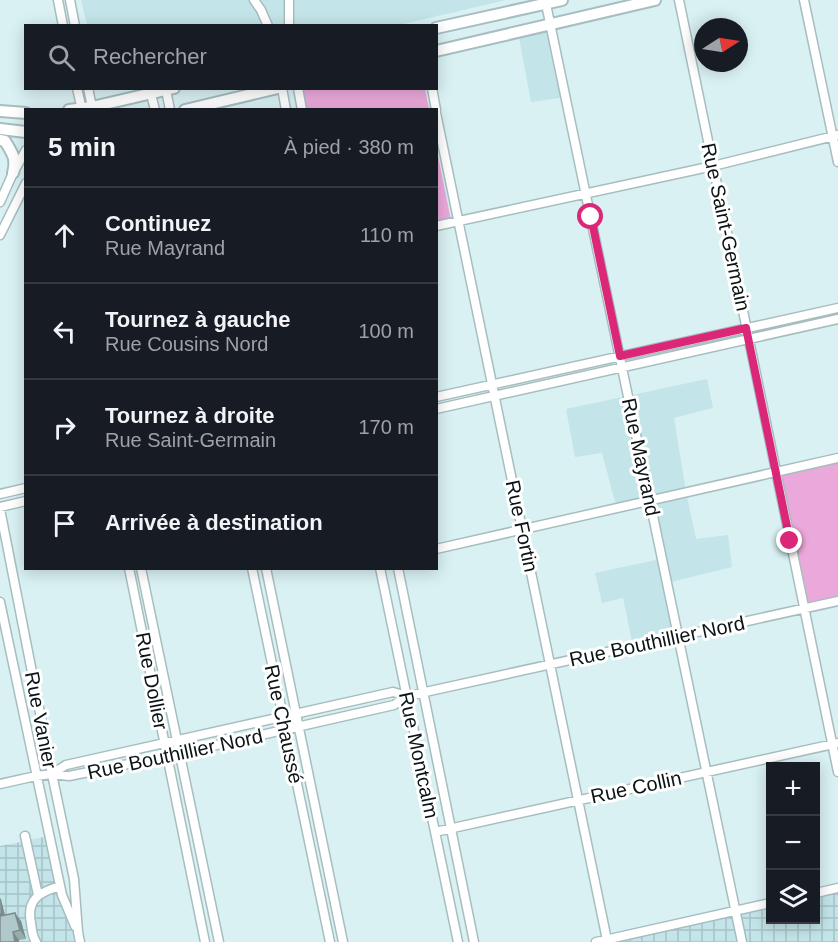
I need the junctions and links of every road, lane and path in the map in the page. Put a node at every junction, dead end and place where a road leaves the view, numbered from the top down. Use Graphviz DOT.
graph roads {
  1 [pos="58,0"];
  2 [pos="70,0"];
  3 [pos="254,0"];
  4 [pos="289,0"];
  5 [pos="562,0"];
  6 [pos="655,0"];
  7 [pos="679,0"];
  8 [pos="804,0"];
  9 [pos="546,1"];
  10 [pos="63,24"];
  11 [pos="75,24"];
  12 [pos="267,24"];
  13 [pos="289,24"];
  14 [pos="550,25"];
  15 [pos="438,28"];
  16 [pos="438,51"];
  17 [pos="78,90"];
  18 [pos="88,90"];
  19 [pos="166,90"];
  20 [pos="170,90"];
  21 [pos="271,90"];
  22 [pos="281,90"];
  23 [pos="298,90"];
  24 [pos="432,90"];
  25 [pos="151,94"];
  26 [pos="84,108"];
  27 [pos="84,108"];
  28 [pos="88,108"];
  29 [pos="154,108"];
  30 [pos="170,108"];
  31 [pos="194,108"];
  32 [pos="285,108"];
  33 [pos="302,108"];
  34 [pos="435,108"];
  35 [pos="0,111"];
  36 [pos="24,115"];
  37 [pos="438,121"];
  38 [pos="0,129"];
  39 [pos="24,132"];
  40 [pos="835,136"];
  41 [pos="0,140"];
  42 [pos="24,154"];
  43 [pos="838,162"];
  44 [pos="713,166"];
  45 [pos="13,173"];
  46 [pos="24,187"];
  47 [pos="586,194"];
  48 [pos="0,202"];
  49 [pos="459,221"];
  50 [pos="438,226"];
  51 [pos="0,235"];
  52 [pos="838,308"];
  53 [pos="838,319"];
  54 [pos="746,328"];
  55 [pos="749,339"];
  56 [pos="620,356"];
  57 [pos="622,367"];
  58 [pos="493,384"];
  59 [pos="495,396"];
  60 [pos="438,397"];
  61 [pos="438,409"];
  62 [pos="838,458"];
  63 [pos="776,472"];
  64 [pos="24,488"];
  65 [pos="0,494"];
  66 [pos="650,500"];
  67 [pos="24,502"];
  68 [pos="0,508"];
  69 [pos="522,529"];
  70 [pos="438,549"];
  71 [pos="129,570"];
  72 [pos="141,570"];
  73 [pos="252,570"];
  74 [pos="266,570"];
  75 [pos="380,570"];
  76 [pos="398,570"];
  77 [pos="270,584"];
  78 [pos="255,587"];
  79 [pos="838,601"];
  80 [pos="0,602"];
  81 [pos="804,609"];
  82 [pos="150,612"];
  83 [pos="138,614"];
  84 [pos="678,636"];
  85 [pos="26,640"];
  86 [pos="8,643"];
  87 [pos="550,665"];
  88 [pos="423,693"];
  89 [pos="406,696"];
  90 [pos="296,714"];
  91 [pos="283,717"];
  92 [pos="298,726"];
  93 [pos="285,730"];
  94 [pos="177,740"];
  95 [pos="164,742"];
  96 [pos="835,744"];
  97 [pos="179,753"];
  98 [pos="168,756"];
  99 [pos="707,772"];
  100 [pos="838,772"];
  101 [pos="52,774"];
  102 [pos="36,776"];
  103 [pos="0,784"];
  104 [pos="578,800"];
  105 [pos="452,828"];
  106 [pos="435,832"];
  107 [pos="25,836"];
  108 [pos="326,858"];
  109 [pos="313,860"];
  110 [pos="207,885"];
  111 [pos="60,886"];
  112 [pos="194,888"];
  113 [pos="838,888"];
  114 [pos="820,892"];
  115 [pos="38,895"];
  116 [pos="766,904"];
  117 [pos="736,911"];
  118 [pos="78,932"];
  119 [pos="607,939"];
  120 [pos="36,942"];
  121 [pos="80,942"];
  122 [pos="205,942"];
  123 [pos="219,942"];
  124 [pos="330,942"];
  125 [pos="343,942"];
  126 [pos="459,942"];
  127 [pos="474,942"];
  128 [pos="596,942"];
  129 [pos="742,942"];
  1 -- 10 [label="street"];
  2 -- 11 [label="street"];
  3 -- 12 [label="street"];
  4 -- 13 [label="street"];
  5 -- 9 [label="main road"];
  6 -- 14 [label="main road"];
  7 -- 44 [label="street, Rue Saint-Germain"];
  8 -- 40 [label="street"];
  9 -- 14 [label="street, Rue Mayrand"];
  9 -- 15 [label="main road"];
  14 -- 16 [label="main road"];
  14 -- 47 [label="street, Rue Mayrand"];
  17 -- 26 [label="street"];
  18 -- 27 [label="street"];
  19 -- 25 [label="main road"];
  20 -- 30 [label="street"];
  21 -- 31 [label="main road"];
  22 -- 32 [label="street"];
  23 -- 33 [label="street"];
  24 -- 34 [label="street, Rue Fortin"];
  25 -- 28 [label="main road"];
  25 -- 29 [label="street"];
  35 -- 36 [label="main road"];
  37 -- 49 [label="street, Rue Fortin"];
  38 -- 39 [label="main road"];
  40 -- 43 [label="street"];
  40 -- 44 [label="street"];
  41 -- 45 [label="main road"];
  42 -- 45 [label="street"];
  44 -- 47 [label="street"];
  44 -- 54 [label="street, Rue Saint-Germain"];
  45 -- 48 [label="street"];
  46 -- 51 [label="street"];
  47 -- 49 [label="street"];
  47 -- 56 [label="street, Rue Mayrand"];
  49 -- 50 [label="street"];
  49 -- 58 [label="street, Rue Fortin"];
  52 -- 54 [label="street"];
  53 -- 55 [label="street"];
  54 -- 55 [label="street, Rue Saint-Germain"];
  54 -- 56 [label="street"];
  55 -- 57 [label="street"];
  55 -- 63 [label="street, Rue Saint-Germain"];
  56 -- 57 [label="street, Rue Mayrand"];
  56 -- 58 [label="street"];
  57 -- 59 [label="street"];
  57 -- 66 [label="street, Rue Mayrand"];
  58 -- 59 [label="street, Rue Fortin"];
  58 -- 60 [label="street"];
  59 -- 61 [label="street"];
  59 -- 69 [label="street, Rue Fortin"];
  62 -- 63 [label="street"];
  63 -- 66 [label="street"];
  63 -- 81 [label="street, Rue Saint-Germain"];
  64 -- 65 [label="street"];
  66 -- 69 [label="street"];
  66 -- 84 [label="street, Rue Mayrand"];
  67 -- 68 [label="street"];
  68 -- 85 [label="street, Rue Vanier"];
  69 -- 70 [label="street"];
  69 -- 87 [label="street, Rue Fortin"];
  71 -- 83 [label="street, Rue Dollier"];
  72 -- 82 [label="street, Rue Dollier"];
  73 -- 78 [label="street, Rue Chaussé"];
  74 -- 77 [label="street, Rue Chaussé"];
  75 -- 89 [label="street, Rue Montcalm"];
  76 -- 88 [label="street, Rue Montcalm"];
  77 -- 78 [label="street"];
  77 -- 90 [label="street, Rue Chaussé"];
  78 -- 91 [label="street, Rue Chaussé"];
  79 -- 81 [label="street, Rue Bouthillier Nord"];
  80 -- 86 [label="street, Rue Vanier"];
  81 -- 84 [label="street, Rue Bouthillier Nord"];
  81 -- 96 [label="street, Rue Saint-Germain"];
  82 -- 83 [label="street, Rue Dollier"];
  82 -- 94 [label="street, Rue Dollier"];
  83 -- 95 [label="street, Rue Dollier"];
  84 -- 87 [label="street, Rue Bouthillier Nord"];
  84 -- 99 [label="street, Rue Mayrand"];
  85 -- 86 [label="street"];
  85 -- 101 [label="street, Rue Vanier"];
  86 -- 102 [label="street, Rue Vanier"];
  87 -- 88 [label="street, Rue Bouthillier Nord"];
  87 -- 104 [label="street, Rue Fortin"];
  88 -- 89 [label="street, Rue Bouthillier Nord"];
  88 -- 105 [label="street, Rue Montcalm"];
  89 -- 90 [label="street, Rue Bouthillier Nord"];
  89 -- 92 [label="street, Rue Bouthillier Nord"];
  89 -- 106 [label="street, Rue Montcalm"];
  90 -- 91 [label="street, Rue Bouthillier Nord"];
  90 -- 92 [label="street, Rue Chaussé"];
  91 -- 93 [label="street, Rue Chaussé"];
  91 -- 94 [label="street, Rue Bouthillier Nord"];
  92 -- 93 [label="street, Rue Bouthillier Nord"];
  92 -- 108 [label="street, Rue Chaussé"];
  93 -- 97 [label="street, Rue Bouthillier Nord"];
  93 -- 109 [label="street, Rue Chaussé"];
  94 -- 95 [label="street, Rue Bouthillier Nord"];
  94 -- 97 [label="street, Rue Dollier"];
  95 -- 98 [label="street, Rue Dollier"];
  95 -- 101 [label="street, Rue Bouthillier Nord"];
  96 -- 99 [label="street, Rue Collin"];
  96 -- 100 [label="street, Rue Saint-Germain"];
  97 -- 98 [label="street, Rue Bouthillier Nord"];
  97 -- 110 [label="street, Rue Dollier"];
  98 -- 101 [label="street, Rue Bouthillier Nord"];
  98 -- 112 [label="street, Rue Dollier"];
  99 -- 104 [label="street, Rue Collin"];
  99 -- 117 [label="street, Rue Mayrand"];
  101 -- 102 [label="street"];
  101 -- 118 [label="street, Rue Vanier"];
  102 -- 103 [label="street"];
  102 -- 111 [label="street, Rue Vanier"];
  104 -- 105 [label="street, Rue Collin"];
  104 -- 119 [label="street, Rue Fortin"];
  105 -- 106 [label="street, Rue Collin"];
  105 -- 127 [label="street, Rue Montcalm"];
  106 -- 126 [label="street, Rue Montcalm"];
  107 -- 115 [label="street"];
  108 -- 109 [label="street"];
  108 -- 125 [label="street, Rue Chaussé"];
  109 -- 124 [label="street, Rue Chaussé"];
  110 -- 112 [label="street"];
  110 -- 123 [label="street, Rue Dollier"];
  111 -- 115 [label="street"];
  111 -- 118 [label="street, Rue Vanier"];
  112 -- 122 [label="street, Rue Dollier"];
  113 -- 114 [label="street"];
  115 -- 120 [label="street"];
  116 -- 117 [label="street"];
  117 -- 119 [label="street"];
  117 -- 129 [label="street, Rue Mayrand"];
  118 -- 121 [label="street, Rue Vanier"];
  119 -- 128 [label="street"];
}
